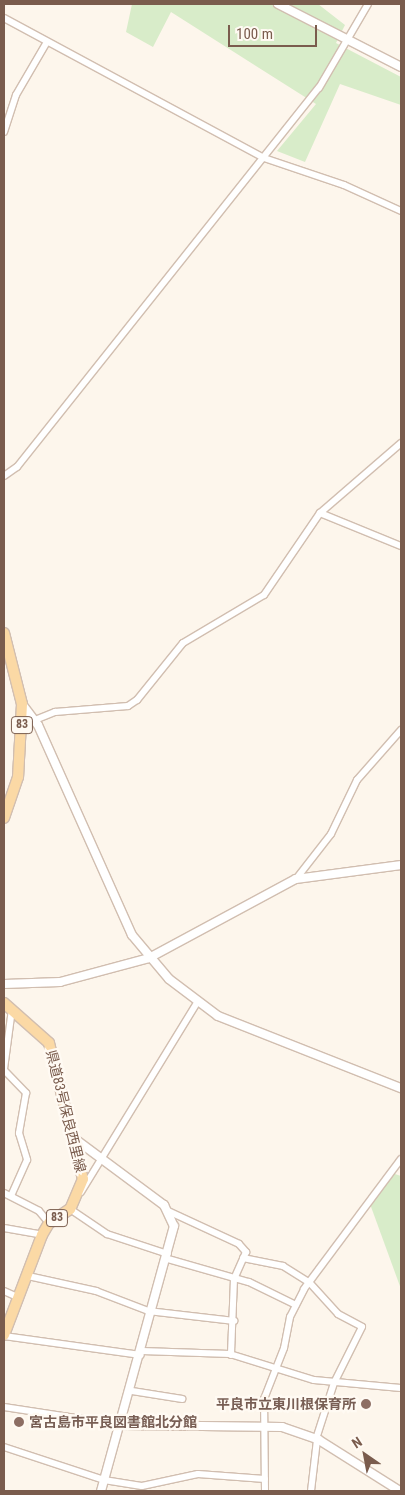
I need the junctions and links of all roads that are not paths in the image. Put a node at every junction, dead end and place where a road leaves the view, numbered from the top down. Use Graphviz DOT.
graph roads {
  1 [pos="278,4"];
  2 [pos="368,4"];
  3 [pos="4,18"];
  4 [pos="348,39"];
  5 [pos="47,42"];
  6 [pos="401,67"];
  7 [pos="4,132"];
  8 [pos="264,158"];
  9 [pos="401,211"];
  10 [pos="401,442"];
  11 [pos="4,476"];
  12 [pos="320,513"];
  13 [pos="401,546"];
  14 [pos="4,633"];
  15 [pos="22,704"];
  16 [pos="35,720"];
  17 [pos="401,730"];
  18 [pos="4,818"];
  19 [pos="401,865"];
  20 [pos="296,879"];
  21 [pos="149,958"];
  22 [pos="4,984"];
  23 [pos="197,1003"];
  24 [pos="8,1006"];
  25 [pos="4,1070"];
  26 [pos="401,1088"];
  27 [pos="75,1139"];
  28 [pos="401,1160"];
  29 [pos="102,1164"];
  30 [pos="4,1193"];
  31 [pos="80,1193"];
  32 [pos="11,1196"];
  33 [pos="70,1209"];
  34 [pos="168,1211"];
  35 [pos="49,1224"];
  36 [pos="4,1228"];
  37 [pos="42,1236"];
  38 [pos="168,1257"];
  39 [pos="243,1258"];
  40 [pos="28,1276"];
  41 [pos="234,1279"];
  42 [pos="309,1282"];
  43 [pos="4,1291"];
  44 [pos="20,1298"];
  45 [pos="296,1305"];
  46 [pos="152,1311"];
  47 [pos="234,1321"];
  48 [pos="4,1336"];
  49 [pos="142,1353"];
  50 [pos="231,1355"];
  51 [pos="276,1369"];
  52 [pos="334,1383"];
  53 [pos="401,1388"];
  54 [pos="132,1391"];
  55 [pos="182,1399"];
  56 [pos="4,1407"];
  57 [pos="122,1426"];
  58 [pos="263,1427"];
  59 [pos="316,1440"];
  60 [pos="4,1447"];
  61 [pos="265,1479"];
  62 [pos="104,1480"];
  63 [pos="101,1491"];
  64 [pos="266,1491"];
  65 [pos="311,1491"];
  66 [pos="400,1491"];
  1 -- 4 [label="street"];
  2 -- 4 [label="street"];
  3 -- 5 [label="street"];
  4 -- 6 [label="street"];
  4 -- 8 [label="street"];
  5 -- 7 [label="street"];
  5 -- 8 [label="street"];
  8 -- 9 [label="street"];
  8 -- 11 [label="street"];
  10 -- 12 [label="street"];
  12 -- 13 [label="street"];
  12 -- 16 [label="street"];
  14 -- 15 [label="main road, 83"];
  15 -- 16 [label="street"];
  15 -- 18 [label="main road, 83"];
  16 -- 21 [label="street"];
  17 -- 20 [label="street"];
  19 -- 20 [label="street"];
  20 -- 21 [label="street"];
  21 -- 22 [label="street"];
  21 -- 23 [label="street"];
  23 -- 26 [label="street"];
  23 -- 29 [label="street"];
  24 -- 25 [label="street"];
  24 -- 27 [label="main road, 県道83号保良西里線 / 83"];
  25 -- 32 [label="street"];
  27 -- 29 [label="street"];
  27 -- 31 [label="main road, 県道83号保良西里線 / 83"];
  28 -- 42 [label="street"];
  29 -- 31 [label="street"];
  29 -- 34 [label="street"];
  30 -- 32 [label="street"];
  31 -- 33 [label="main road, 県道83号保良西里線 / 83"];
  32 -- 35 [label="street"];
  33 -- 35 [label="main road, 県道83号保良西里線 / 83"];
  33 -- 38 [label="street"];
  34 -- 38 [label="street"];
  34 -- 39 [label="street"];
  35 -- 37 [label="main road, 県道83号保良西里線 / 83"];
  36 -- 37 [label="street"];
  37 -- 40 [label="main road, 県道83号保良西里線 / 83"];
  38 -- 41 [label="street"];
  38 -- 46 [label="street"];
  39 -- 41 [label="street"];
  39 -- 42 [label="street"];
  40 -- 44 [label="main road, 県道83号保良西里線 / 83"];
  40 -- 46 [label="street"];
  41 -- 45 [label="street"];
  41 -- 47 [label="street"];
  42 -- 45 [label="street"];
  42 -- 52 [label="street"];
  43 -- 44 [label="street"];
  44 -- 48 [label="main road, 県道83号保良西里線 / 83"];
  45 -- 51 [label="street"];
  46 -- 47 [label="street"];
  46 -- 49 [label="street"];
  47 -- 50 [label="street"];
  48 -- 49 [label="street"];
  49 -- 50 [label="street"];
  49 -- 54 [label="street"];
  50 -- 51 [label="street"];
  51 -- 52 [label="street"];
  51 -- 58 [label="street"];
  52 -- 53 [label="street"];
  52 -- 59 [label="street"];
  54 -- 55 [label="street"];
  54 -- 57 [label="street"];
  56 -- 57 [label="street"];
  57 -- 58 [label="street"];
  57 -- 62 [label="street"];
  58 -- 59 [label="street"];
  58 -- 61 [label="street"];
  59 -- 65 [label="street"];
  59 -- 66 [label="street"];
  60 -- 62 [label="street"];
  61 -- 62 [label="street"];
  61 -- 64 [label="street"];
  62 -- 63 [label="street"];
}
